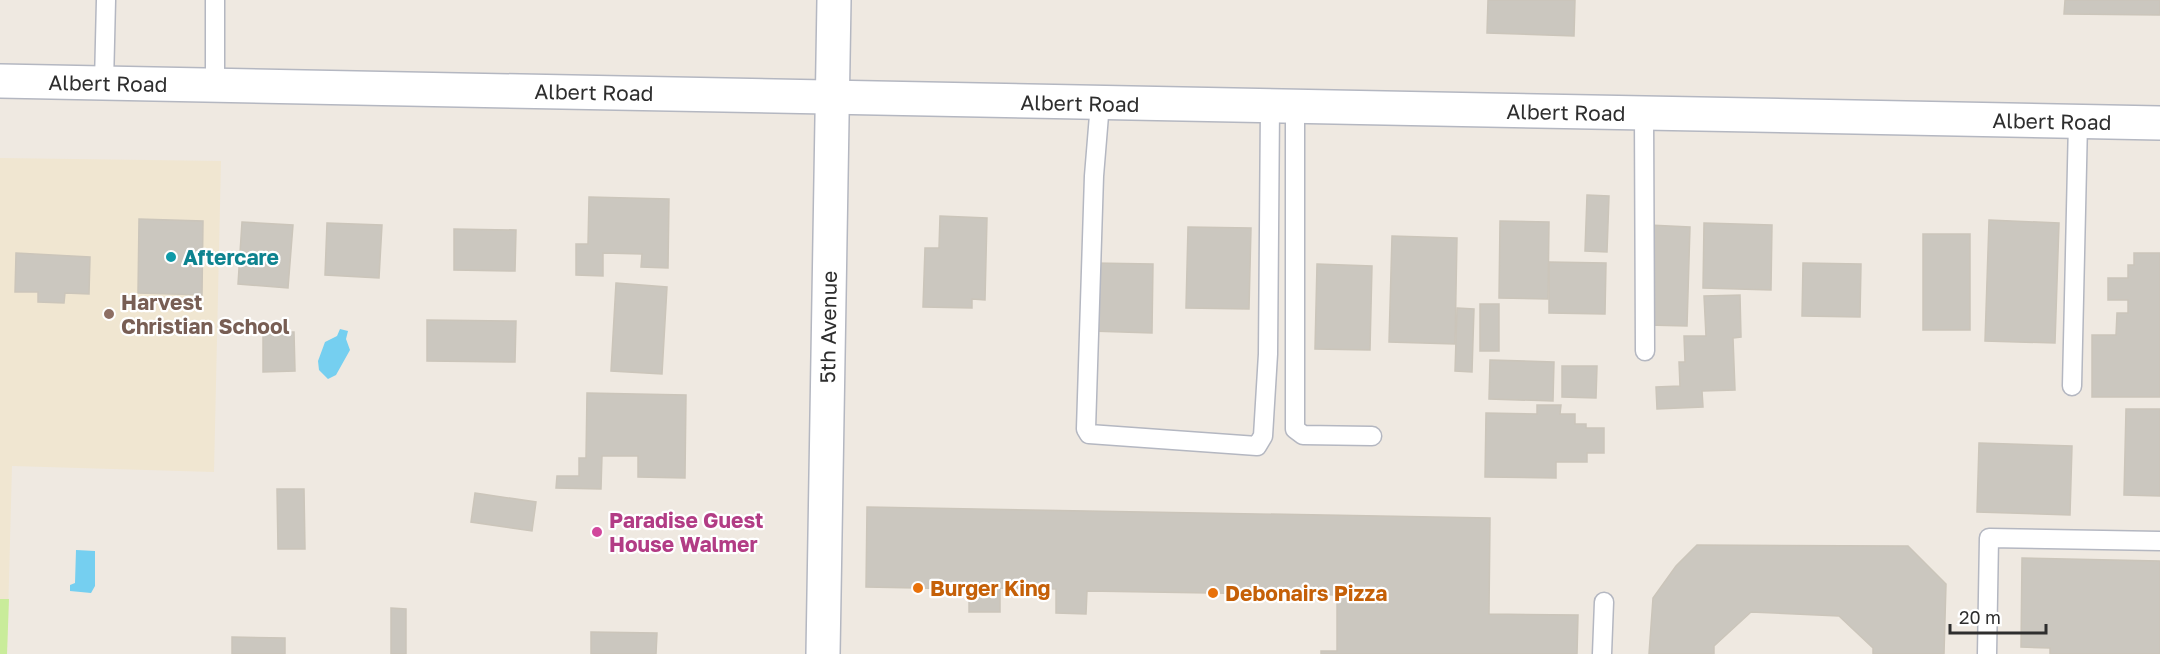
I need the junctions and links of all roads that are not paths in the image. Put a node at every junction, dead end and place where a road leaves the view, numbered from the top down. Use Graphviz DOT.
graph roads {
  1 [pos="106,0"];
  2 [pos="215,0"];
  3 [pos="834,0"];
  4 [pos="0,81"];
  5 [pos="104,83"];
  6 [pos="214,84"];
  7 [pos="832,97"];
  8 [pos="1100,104"];
  9 [pos="1283,106"];
  10 [pos="1644,113"];
  11 [pos="2078,122"];
  12 [pos="2160,123"];
  13 [pos="1645,351"];
  14 [pos="2072,386"];
  15 [pos="1372,436"];
  16 [pos="2160,541"];
  17 [pos="1604,602"];
  18 [pos="823,654"];
  19 [pos="1602,654"];
  20 [pos="1987,654"];
  1 -- 5 [label="lane"];
  2 -- 6 [label="lane"];
  3 -- 7 [label="street, 5th Avenue"];
  4 -- 5 [label="street, Albert Road"];
  5 -- 6 [label="street, Albert Road"];
  6 -- 7 [label="street, Albert Road"];
  7 -- 8 [label="street, Albert Road"];
  7 -- 18 [label="street, 5th Avenue"];
  8 -- 9 [label="street, Albert Road"];
  8 -- 9 [label="lane"];
  9 -- 10 [label="street, Albert Road"];
  9 -- 15 [label="lane"];
  10 -- 11 [label="street, Albert Road"];
  10 -- 13 [label="lane"];
  11 -- 12 [label="street, Albert Road"];
  11 -- 14 [label="lane"];
  16 -- 20 [label="lane"];
  17 -- 19 [label="lane"];
}
